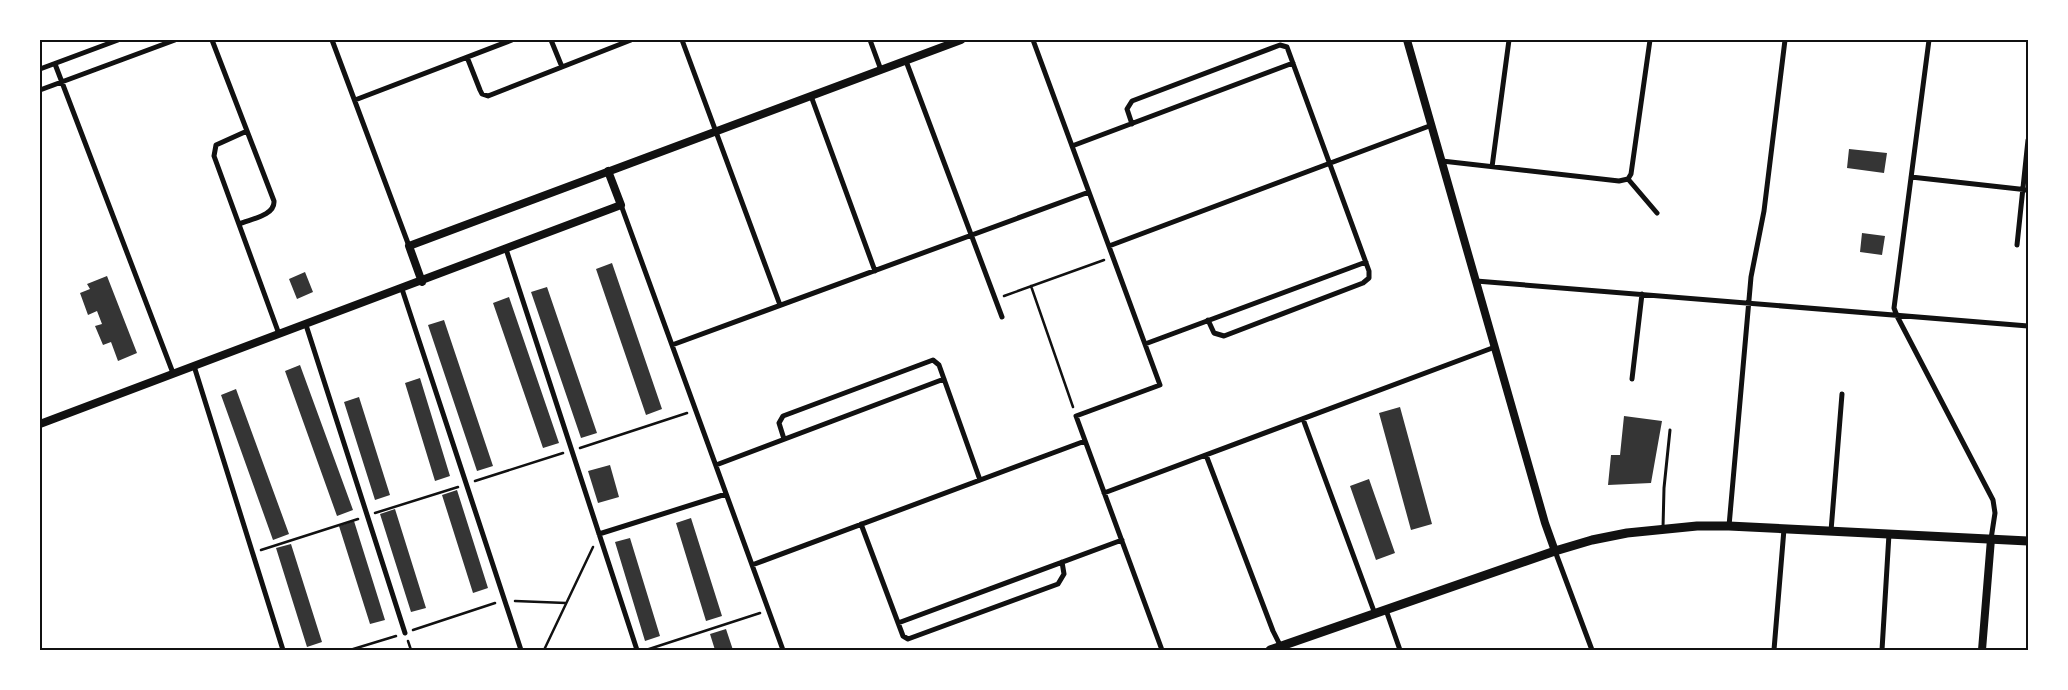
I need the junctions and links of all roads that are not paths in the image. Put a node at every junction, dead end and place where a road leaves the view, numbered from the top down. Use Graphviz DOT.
graph roads {
  1 [pos="118,40"];
  2 [pos="175,40"];
  3 [pos="212,40"];
  4 [pos="332,40"];
  5 [pos="512,40"];
  6 [pos="551,40"];
  7 [pos="631,40"];
  8 [pos="682,40"];
  9 [pos="870,40"];
  10 [pos="961,40"];
  11 [pos="1033,40"];
  12 [pos="1408,40"];
  13 [pos="1509,40"];
  14 [pos="1650,40"];
  15 [pos="1785,40"];
  16 [pos="1929,40"];
  17 [pos="467,57"];
  18 [pos="906,60"];
  19 [pos="1293,63"];
  20 [pos="55,64"];
  21 [pos="562,67"];
  22 [pos="40,69"];
  23 [pos="881,70"];
  24 [pos="63,82"];
  25 [pos="40,90"];
  26 [pos="810,96"];
  27 [pos="355,100"];
  28 [pos="1132,124"];
  29 [pos="1432,125"];
  30 [pos="247,131"];
  31 [pos="715,131"];
  32 [pos="2028,140"];
  33 [pos="1072,146"];
  34 [pos="1442,162"];
  35 [pos="1330,163"];
  36 [pos="1492,167"];
  37 [pos="608,171"];
  38 [pos="1911,177"];
  39 [pos="1628,179"];
  40 [pos="2025,190"];
  41 [pos="1089,192"];
  42 [pos="621,205"];
  43 [pos="1657,213"];
  44 [pos="239,224"];
  45 [pos="971,235"];
  46 [pos="2017,244"];
  47 [pos="409,246"];
  48 [pos="1109,246"];
  49 [pos="506,250"];
  50 [pos="1366,262"];
  51 [pos="875,271"];
  52 [pos="1476,281"];
  53 [pos="422,282"];
  54 [pos="402,289"];
  55 [pos="1642,294"];
  56 [pos="1748,303"];
  57 [pos="780,305"];
  58 [pos="1897,316"];
  59 [pos="1002,317"];
  60 [pos="1208,320"];
  61 [pos="306,324"];
  62 [pos="2028,326"];
  63 [pos="279,334"];
  64 [pos="1145,344"];
  65 [pos="672,345"];
  66 [pos="1495,347"];
  67 [pos="194,366"];
  68 [pos="173,373"];
  69 [pos="944,379"];
  70 [pos="1632,379"];
  71 [pos="1842,394"];
  72 [pos="1303,419"];
  73 [pos="40,424"];
  74 [pos="1670,430"];
  75 [pos="784,439"];
  76 [pos="1086,441"];
  77 [pos="1206,455"];
  78 [pos="716,465"];
  79 [pos="980,480"];
  80 [pos="1104,493"];
  81 [pos="726,494"];
  82 [pos="861,524"];
  83 [pos="1729,526"];
  84 [pos="1663,528"];
  85 [pos="1784,529"];
  86 [pos="1830,531"];
  87 [pos="599,534"];
  88 [pos="1889,534"];
  89 [pos="1991,539"];
  90 [pos="1122,540"];
  91 [pos="2028,541"];
  92 [pos="1555,551"];
  93 [pos="1062,562"];
  94 [pos="752,565"];
  95 [pos="1386,610"];
  96 [pos="1375,614"];
  97 [pos="898,623"];
  98 [pos="406,633"];
  99 [pos="1282,648"];
  100 [pos="283,650"];
  101 [pos="521,650"];
  102 [pos="637,650"];
  103 [pos="783,650"];
  104 [pos="1162,650"];
  105 [pos="1270,650"];
  106 [pos="1400,650"];
  107 [pos="1592,650"];
  108 [pos="1774,650"];
  109 [pos="1882,650"];
  110 [pos="1982,650"];
  1 -- 20 [label="street"];
  2 -- 24 [label="street"];
  3 -- 30 [label="street"];
  4 -- 27 [label="street"];
  5 -- 17 [label="street"];
  6 -- 21 [label="street"];
  7 -- 21 [label="street"];
  8 -- 31 [label="street"];
  9 -- 23 [label="street"];
  10 -- 18 [label="street"];
  11 -- 33 [label="street"];
  12 -- 29 [label="street"];
  13 -- 36 [label="street"];
  14 -- 39 [label="street"];
  15 -- 56 [label="street"];
  16 -- 38 [label="street"];
  17 -- 21 [label="street"];
  17 -- 27 [label="street"];
  18 -- 23 [label="street"];
  18 -- 45 [label="street"];
  19 -- 28 [label="street"];
  19 -- 28 [label="street"];
  19 -- 35 [label="street"];
  20 -- 22 [label="street"];
  20 -- 24 [label="street"];
  23 -- 26 [label="street"];
  24 -- 25 [label="street"];
  24 -- 68 [label="street"];
  26 -- 31 [label="street"];
  26 -- 51 [label="street"];
  27 -- 47 [label="street"];
  28 -- 33 [label="street"];
  29 -- 34 [label="street"];
  29 -- 35 [label="street"];
  30 -- 44 [label="street"];
  30 -- 44 [label="street"];
  31 -- 37 [label="street"];
  31 -- 57 [label="street"];
  32 -- 40 [label="street"];
  33 -- 41 [label="street"];
  34 -- 36 [label="street"];
  34 -- 52 [label="street"];
  35 -- 48 [label="street"];
  35 -- 50 [label="street"];
  36 -- 39 [label="street"];
  37 -- 42 [label="street"];
  37 -- 47 [label="street"];
  38 -- 40 [label="street"];
  38 -- 58 [label="street"];
  39 -- 43 [label="street"];
  40 -- 46 [label="street"];
  41 -- 45 [label="street"];
  41 -- 48 [label="street"];
  42 -- 49 [label="street"];
  42 -- 65 [label="street"];
  44 -- 63 [label="street"];
  45 -- 51 [label="street"];
  45 -- 59 [label="street"];
  47 -- 53 [label="street"];
  48 -- 64 [label="street"];
  49 -- 53 [label="street"];
  49 -- 87 [label="street"];
  50 -- 60 [label="street"];
  50 -- 60 [label="street"];
  51 -- 57 [label="street"];
  52 -- 55 [label="street"];
  52 -- 66 [label="street"];
  53 -- 54 [label="street"];
  54 -- 61 [label="street"];
  54 -- 101 [label="street"];
  55 -- 56 [label="street"];
  55 -- 70 [label="street"];
  56 -- 58 [label="street"];
  56 -- 83 [label="street"];
  57 -- 65 [label="street"];
  58 -- 62 [label="street"];
  58 -- 89 [label="street"];
  60 -- 64 [label="street"];
  61 -- 63 [label="street"];
  61 -- 98 [label="street"];
  63 -- 67 [label="street"];
  64 -- 76 [label="street"];
  65 -- 78 [label="street"];
  66 -- 72 [label="street"];
  66 -- 92 [label="street"];
  67 -- 68 [label="street"];
  67 -- 100 [label="street"];
  68 -- 73 [label="street"];
  69 -- 75 [label="street"];
  69 -- 75 [label="street"];
  69 -- 79 [label="street"];
  71 -- 86 [label="street"];
  72 -- 77 [label="street"];
  72 -- 96 [label="street"];
  74 -- 84 [label="lane"];
  75 -- 78 [label="street"];
  76 -- 79 [label="street"];
  76 -- 80 [label="street"];
  77 -- 80 [label="street"];
  77 -- 99 [label="street"];
  78 -- 81 [label="street"];
  79 -- 82 [label="street"];
  80 -- 90 [label="street"];
  81 -- 87 [label="street"];
  81 -- 94 [label="street"];
  82 -- 94 [label="street"];
  82 -- 97 [label="street"];
  83 -- 84 [label="main road"];
  83 -- 85 [label="main road"];
  84 -- 92 [label="main road"];
  85 -- 86 [label="main road"];
  85 -- 108 [label="street"];
  86 -- 88 [label="main road"];
  87 -- 102 [label="street"];
  88 -- 89 [label="main road"];
  88 -- 109 [label="street"];
  89 -- 91 [label="main road"];
  89 -- 110 [label="street"];
  90 -- 93 [label="street"];
  90 -- 104 [label="street"];
  92 -- 95 [label="main road"];
  92 -- 107 [label="street"];
  93 -- 97 [label="street"];
  93 -- 97 [label="street"];
  94 -- 103 [label="street"];
  95 -- 96 [label="main road"];
  95 -- 106 [label="street"];
  96 -- 99 [label="main road"];
  99 -- 105 [label="main road"];
}
